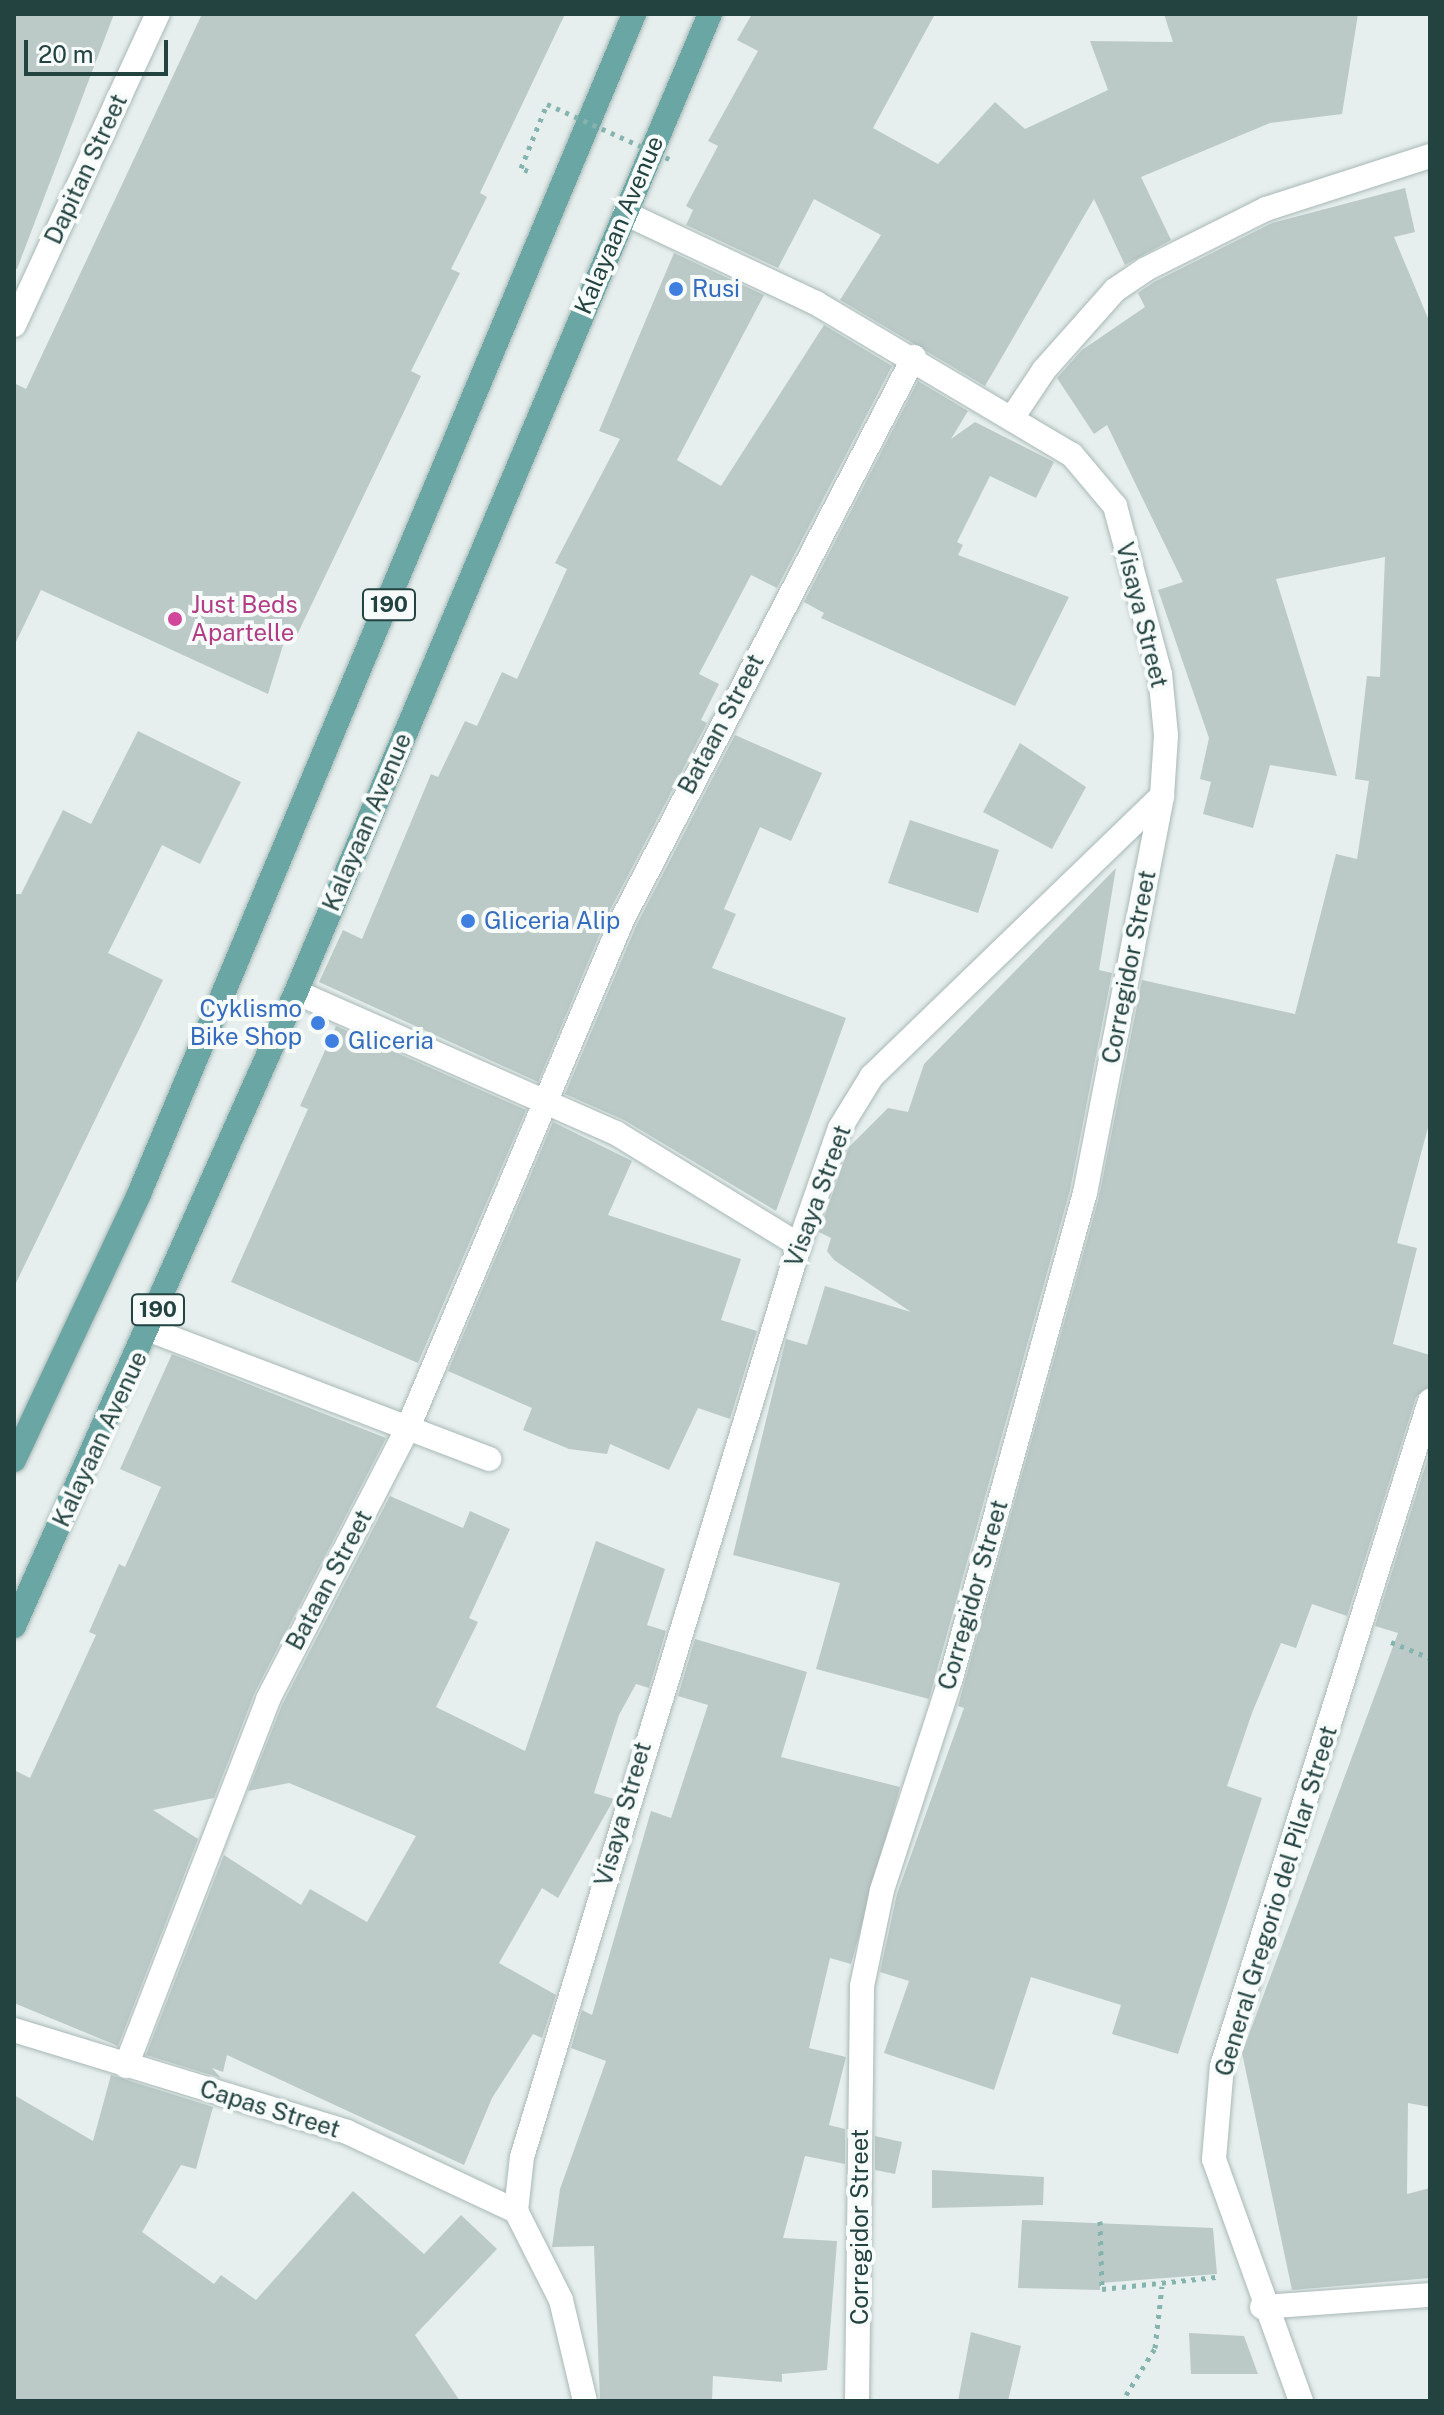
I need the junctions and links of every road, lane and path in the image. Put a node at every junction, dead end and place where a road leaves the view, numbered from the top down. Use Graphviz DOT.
graph roads {
  1 [pos="158,14"];
  2 [pos="634,14"];
  3 [pos="710,14"];
  4 [pos="1430,156"];
  5 [pos="674,161"];
  6 [pos="521,168"];
  7 [pos="625,213"];
  8 [pos="14,325"];
  9 [pos="914,357"];
  10 [pos="1012,418"];
  11 [pos="1162,796"];
  12 [pos="296,992"];
  13 [pos="546,1100"];
  14 [pos="799,1245"];
  15 [pos="150,1330"];
  16 [pos="1428,1413"];
  17 [pos="407,1430"];
  18 [pos="489,1459"];
  19 [pos="14,1460"];
  20 [pos="14,1626"];
  21 [pos="14,2030"];
  22 [pos="126,2066"];
  23 [pos="516,2211"];
  24 [pos="1100,2221"];
  25 [pos="1249,2272"];
  26 [pos="1162,2286"];
  27 [pos="1430,2295"];
  28 [pos="1262,2307"];
  29 [pos="1126,2395"];
  30 [pos="585,2401"];
  31 [pos="857,2401"];
  32 [pos="1301,2401"];
  1 -- 8 [label="street, Dapitan Street"];
  2 -- 19 [label="main road, 190"];
  3 -- 7 [label="main road, Kalayaan Avenue / 190"];
  4 -- 10 [label="street"];
  5 -- 6 [label="path, bridge"];
  7 -- 9 [label="street, Visaya Street"];
  7 -- 12 [label="main road, Kalayaan Avenue / 190"];
  9 -- 10 [label="street, Visaya Street"];
  9 -- 13 [label="street, Bataan Street"];
  10 -- 11 [label="street, Visaya Street"];
  11 -- 14 [label="street, Visaya Street"];
  11 -- 31 [label="street, Corregidor Street"];
  12 -- 13 [label="street"];
  12 -- 15 [label="main road, Kalayaan Avenue / 190"];
  13 -- 14 [label="street"];
  13 -- 17 [label="street, Bataan Street"];
  14 -- 23 [label="street, Visaya Street"];
  15 -- 17 [label="street"];
  15 -- 20 [label="main road, Kalayaan Avenue / 190"];
  16 -- 25 [label="street, General Gregorio del Pilar Street"];
  17 -- 18 [label="street"];
  17 -- 22 [label="street, Bataan Street"];
  21 -- 22 [label="street, Capas Street"];
  22 -- 23 [label="street, Capas Street"];
  23 -- 30 [label="street"];
  24 -- 26 [label="path"];
  25 -- 26 [label="path"];
  25 -- 28 [label="street, General Gregorio del Pilar Street"];
  26 -- 29 [label="path"];
  27 -- 28 [label="street"];
  28 -- 32 [label="street, General Gregorio del Pilar Street"];
}
